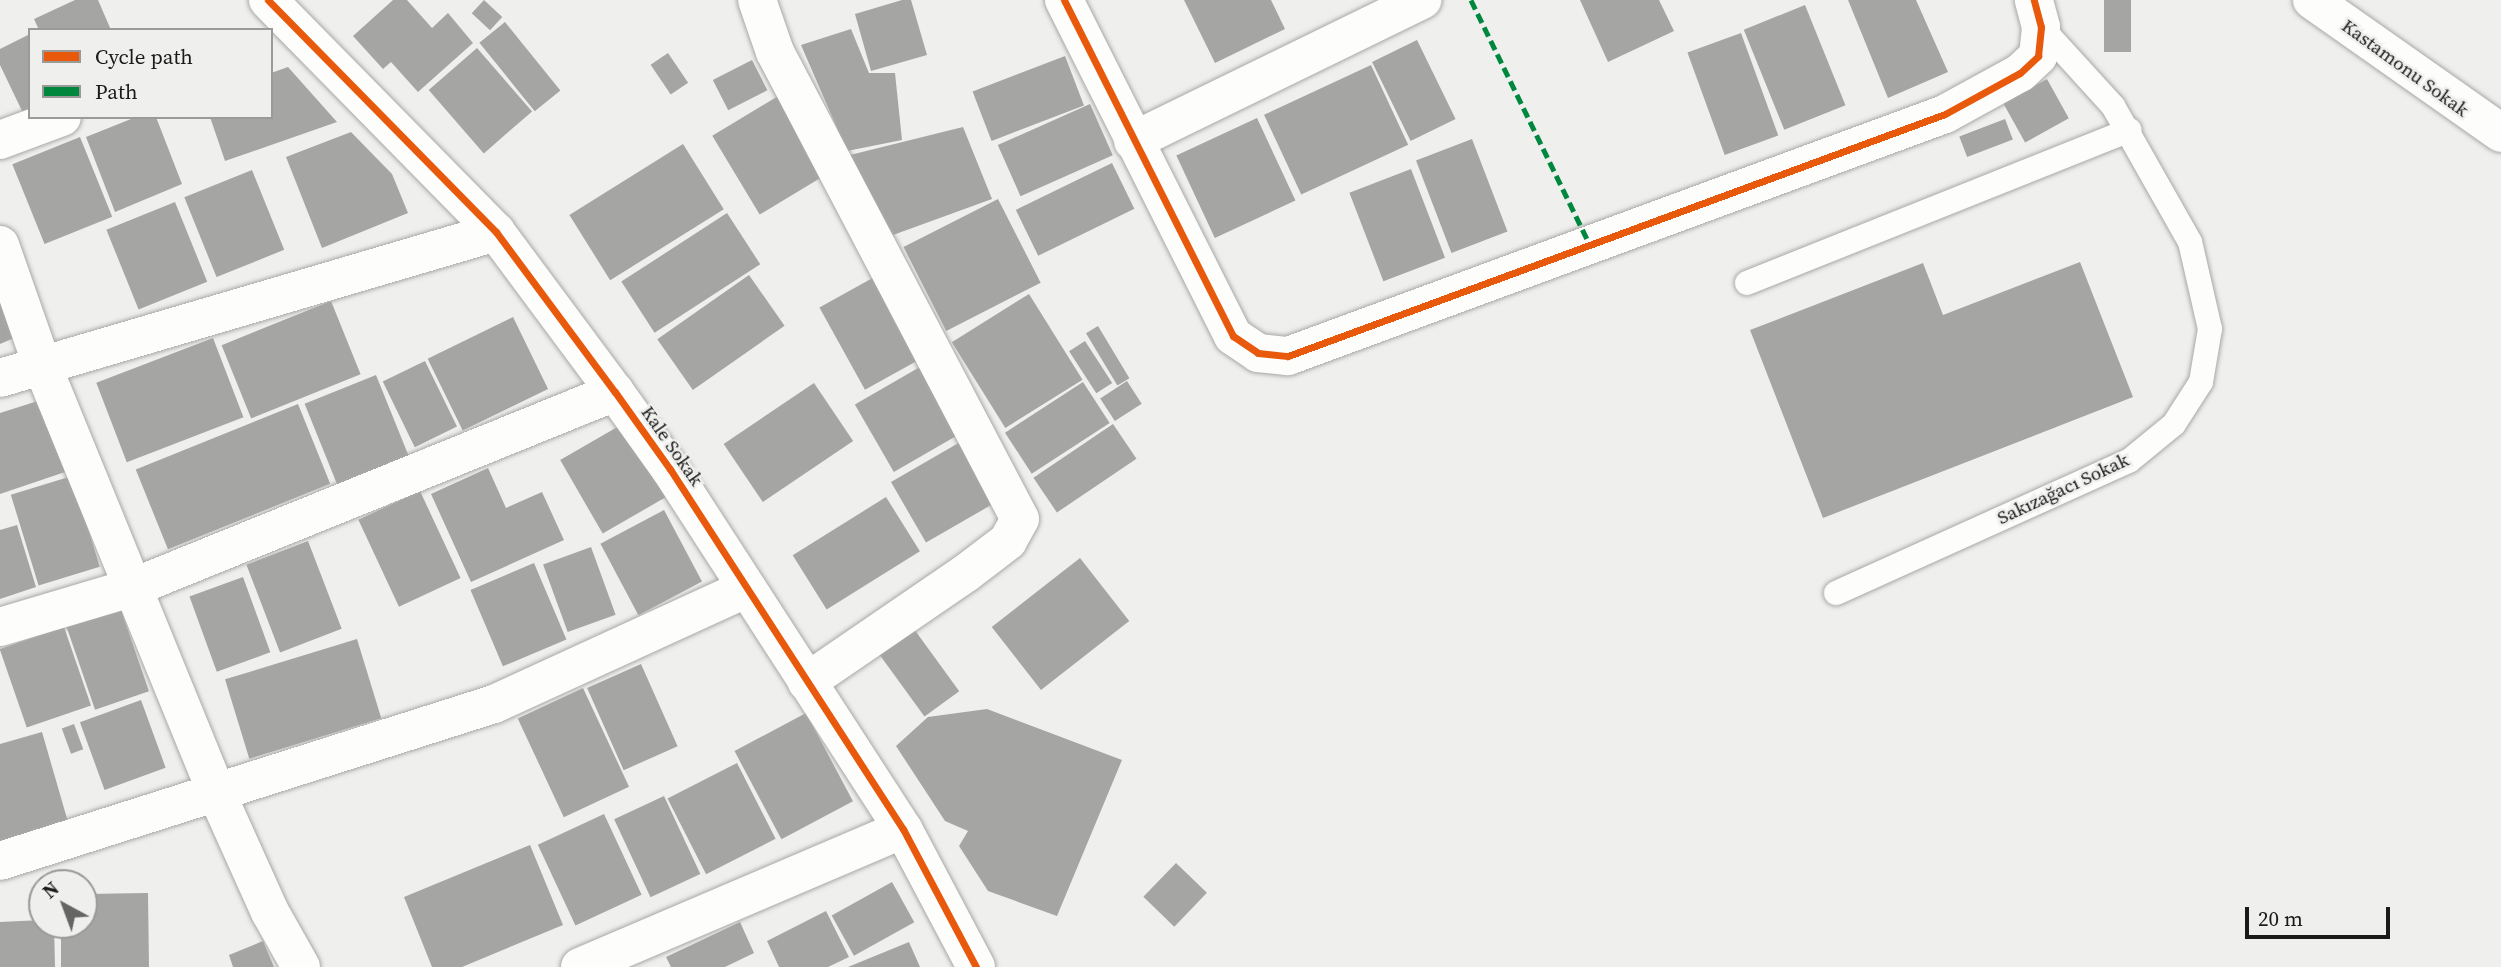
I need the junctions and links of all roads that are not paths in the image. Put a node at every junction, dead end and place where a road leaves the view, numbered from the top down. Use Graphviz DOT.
graph roads {
  1 [pos="268,0"];
  2 [pos="757,0"];
  3 [pos="1064,0"];
  4 [pos="1422,0"];
  5 [pos="2312,0"];
  6 [pos="2038,13"];
  7 [pos="286,35"];
  8 [pos="57,119"];
  9 [pos="2129,130"];
  10 [pos="2501,133"];
  11 [pos="0,140"];
  12 [pos="1133,141"];
  13 [pos="496,232"];
  14 [pos="0,245"];
  15 [pos="1747,283"];
  16 [pos="42,365"];
  17 [pos="0,378"];
  18 [pos="615,392"];
  19 [pos="134,587"];
  20 [pos="747,588"];
  21 [pos="1836,593"];
  22 [pos="0,627"];
  23 [pos="807,682"];
  24 [pos="216,792"];
  25 [pos="903,829"];
  26 [pos="0,861"];
  27 [pos="622,959"];
  28 [pos="301,967"];
  29 [pos="580,967"];
  30 [pos="976,967"];
  1 -- 7 [label="street, Kale Sokak"];
  2 -- 23 [label="street"];
  3 -- 12 [label="street"];
  4 -- 12 [label="street"];
  5 -- 10 [label="street, Kastamonu Sokak"];
  6 -- 9 [label="lane, Sakızağacı Sokak"];
  6 -- 12 [label="street"];
  7 -- 13 [label="street, Kale Sokak"];
  8 -- 11 [label="street"];
  9 -- 15 [label="lane"];
  9 -- 21 [label="lane, Sakızağacı Sokak"];
  13 -- 16 [label="street"];
  13 -- 18 [label="street, Kale Sokak"];
  14 -- 16 [label="street"];
  16 -- 17 [label="street"];
  16 -- 19 [label="street"];
  18 -- 19 [label="street"];
  18 -- 20 [label="street, Kale Sokak"];
  19 -- 22 [label="street"];
  19 -- 24 [label="street"];
  20 -- 23 [label="street, Kale Sokak"];
  20 -- 24 [label="street"];
  23 -- 25 [label="street, Kale Sokak"];
  24 -- 26 [label="street"];
  24 -- 28 [label="street"];
  25 -- 27 [label="street"];
  25 -- 30 [label="street, Kale Sokak"];
  27 -- 29 [label="street"];
}
